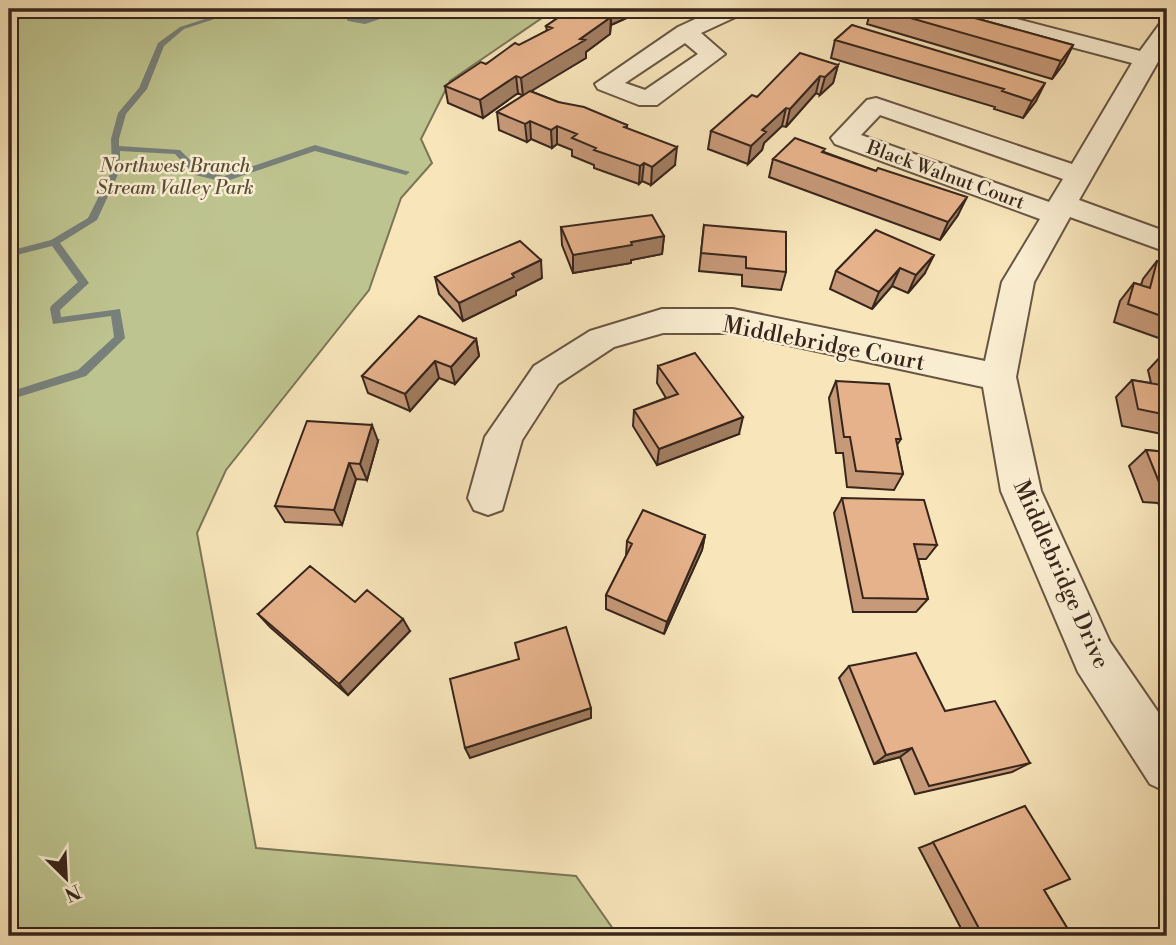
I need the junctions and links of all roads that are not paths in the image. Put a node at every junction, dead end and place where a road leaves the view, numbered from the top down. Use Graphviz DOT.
graph roads {
  1 [pos="734,9"];
  2 [pos="954,9"];
  3 [pos="686,32"];
  4 [pos="1152,39"];
  5 [pos="1066,198"];
  6 [pos="1167,242"];
  7 [pos="999,377"];
  8 [pos="488,498"];
  9 [pos="1167,767"];
  1 -- 3 [label="street"];
  2 -- 4 [label="street"];
  4 -- 5 [label="street, Middlebridge Drive"];
  5 -- 5 [label="street, Black Walnut Court"];
  5 -- 6 [label="street"];
  5 -- 7 [label="street, Middlebridge Drive"];
  7 -- 8 [label="street, Middlebridge Court"];
  7 -- 9 [label="street, Middlebridge Drive"];
}
